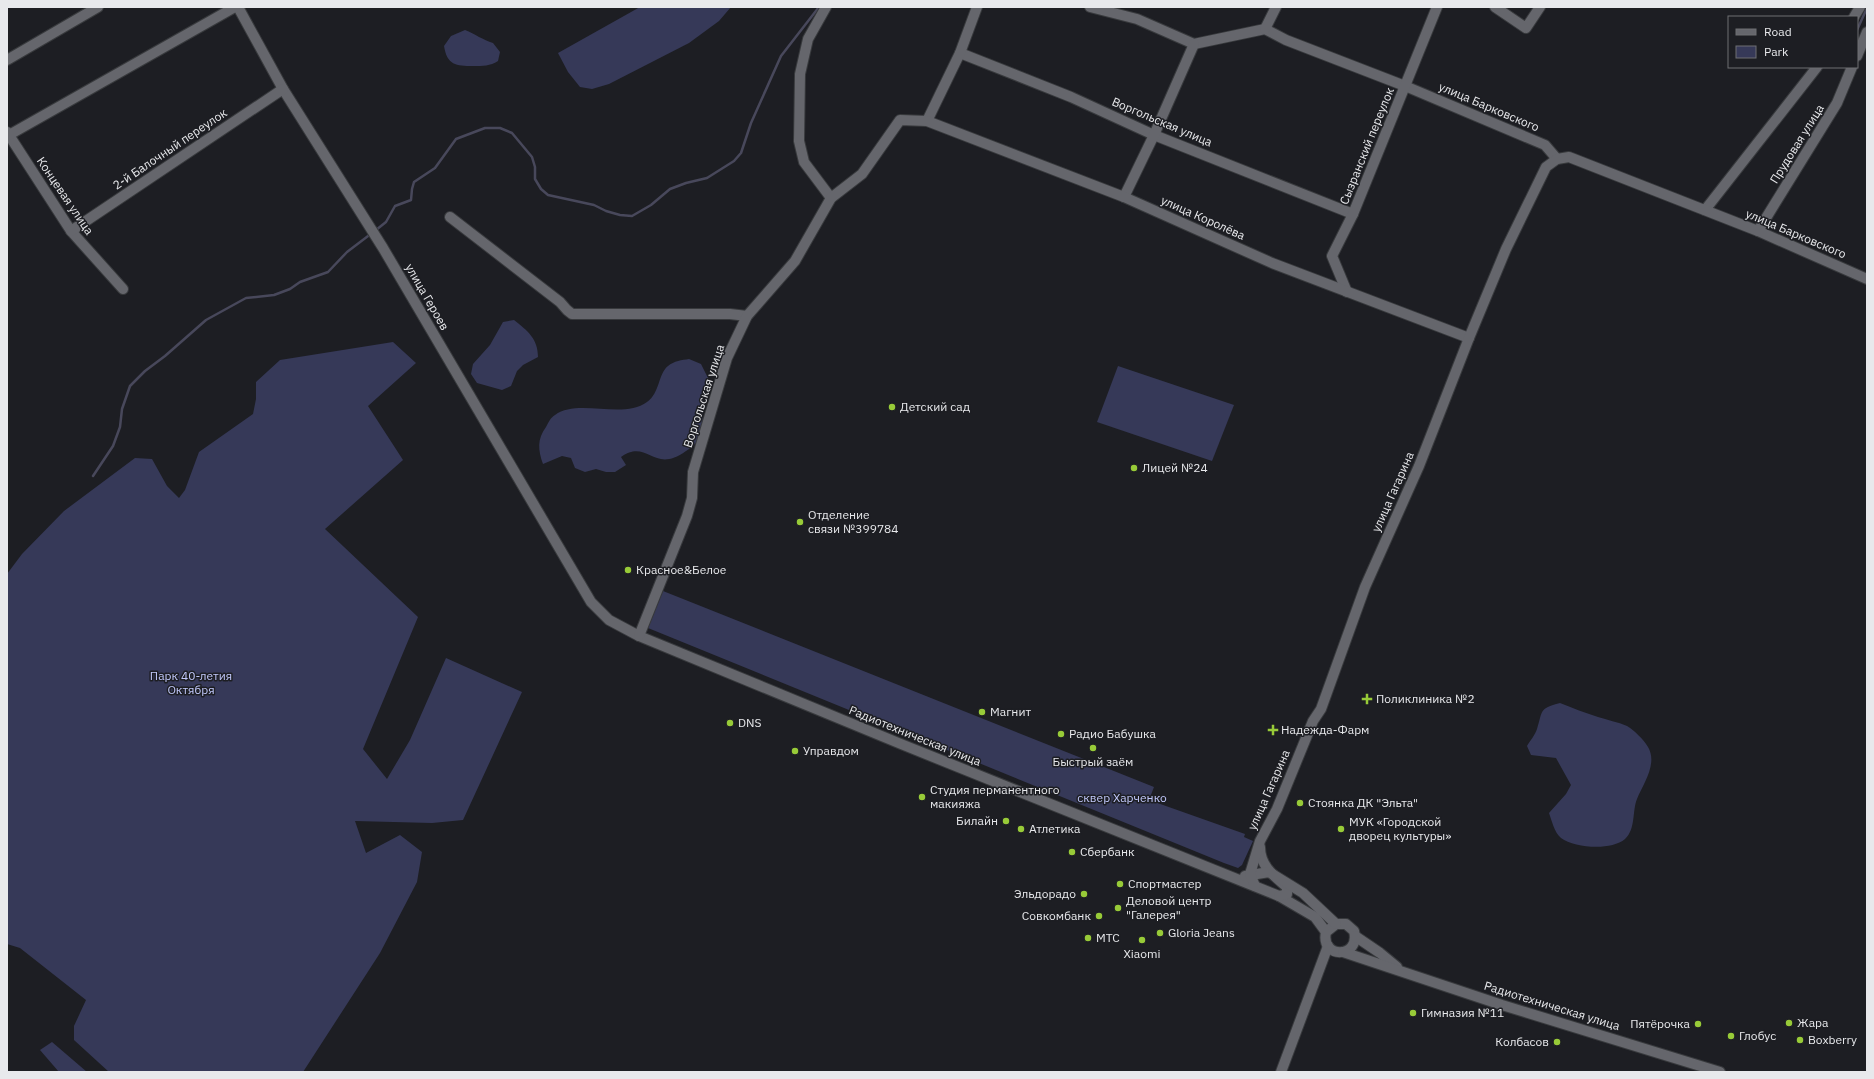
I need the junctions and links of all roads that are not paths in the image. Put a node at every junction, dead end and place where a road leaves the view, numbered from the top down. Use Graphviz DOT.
graph roads {
  1 [pos="98,7"];
  2 [pos="235,7"];
  3 [pos="238,7"];
  4 [pos="826,7"];
  5 [pos="977,7"];
  6 [pos="1090,7"];
  7 [pos="1276,7"];
  8 [pos="1436,7"];
  9 [pos="1495,7"];
  10 [pos="1540,7"];
  11 [pos="1860,7"];
  12 [pos="1855,16"];
  13 [pos="1265,29"];
  14 [pos="1867,32"];
  15 [pos="1194,44"];
  16 [pos="960,53"];
  17 [pos="1858,54"];
  18 [pos="7,60"];
  19 [pos="1817,68"];
  20 [pos="1852,68"];
  21 [pos="1405,86"];
  22 [pos="283,89"];
  23 [pos="927,121"];
  24 [pos="8,133"];
  25 [pos="1154,135"];
  26 [pos="1558,159"];
  27 [pos="1124,197"];
  28 [pos="831,198"];
  29 [pos="1705,210"];
  30 [pos="1353,214"];
  31 [pos="450,217"];
  32 [pos="71,231"];
  33 [pos="1758,231"];
  34 [pos="1867,279"];
  35 [pos="123,289"];
  36 [pos="1347,292"];
  37 [pos="747,316"];
  38 [pos="1469,338"];
  39 [pos="591,602"];
  40 [pos="639,636"];
  41 [pos="1260,841"];
  42 [pos="1269,872"];
  43 [pos="1250,874"];
  44 [pos="1238,879"];
  45 [pos="1255,886"];
  46 [pos="1278,896"];
  47 [pos="1336,924"];
  48 [pos="1326,932"];
  49 [pos="1355,936"];
  50 [pos="1336,950"];
  51 [pos="1400,970"];
  52 [pos="1687,1062"];
  53 [pos="1281,1072"];
  54 [pos="1684,1072"];
  55 [pos="1720,1072"];
  1 -- 18 [label="street"];
  2 -- 24 [label="street"];
  3 -- 22 [label="street, улица Героев"];
  4 -- 28 [label="street"];
  5 -- 16 [label="street"];
  6 -- 15 [label="street"];
  7 -- 13 [label="street"];
  8 -- 21 [label="street, Сызранский переулок"];
  9 -- 10 [label="street"];
  11 -- 12 [label="street"];
  13 -- 15 [label="street"];
  13 -- 21 [label="street, улица Барковского"];
  14 -- 17 [label="street"];
  15 -- 25 [label="street"];
  16 -- 23 [label="street"];
  16 -- 25 [label="street, Воргольская улица"];
  19 -- 29 [label="street"];
  20 -- 33 [label="street, Прудовая улица"];
  21 -- 26 [label="street, улица Барковского"];
  21 -- 30 [label="street, Сызранский переулок"];
  22 -- 32 [label="street, 2-й Балочный переулок"];
  22 -- 39 [label="street, улица Героев"];
  23 -- 27 [label="street, улица Королёва"];
  23 -- 28 [label="street, Воргольская улица"];
  24 -- 32 [label="street, Концевая улица"];
  25 -- 27 [label="street"];
  25 -- 30 [label="street, Воргольская улица"];
  26 -- 29 [label="street, улица Барковского"];
  26 -- 38 [label="street, улица Гагарина"];
  27 -- 36 [label="street, улица Королёва"];
  28 -- 37 [label="street, Воргольская улица"];
  29 -- 33 [label="street, улица Барковского"];
  30 -- 36 [label="street, Сызранский переулок"];
  31 -- 37 [label="street"];
  32 -- 35 [label="street, Концевая улица"];
  33 -- 34 [label="street, улица Барковского"];
  36 -- 38 [label="street, улица Королёва"];
  37 -- 40 [label="street, Воргольская улица"];
  38 -- 41 [label="street, улица Гагарина"];
  39 -- 40 [label="street, Радиотехническая улица"];
  40 -- 44 [label="street, Радиотехническая улица"];
  41 -- 42 [label="street, улица Гагарина"];
  41 -- 43 [label="street, улица Гагарина"];
  42 -- 43 [label="street"];
  42 -- 46 [label="street"];
  42 -- 47 [label="street, Радиотехническая улица"];
  43 -- 44 [label="street"];
  43 -- 45 [label="street"];
  44 -- 45 [label="street, Радиотехническая улица"];
  45 -- 46 [label="street, Радиотехническая улица"];
  46 -- 48 [label="street, Радиотехническая улица"];
  47 -- 48 [label="street"];
  47 -- 49 [label="street, Радиотехническая улица"];
  48 -- 50 [label="street, Радиотехническая улица"];
  49 -- 50 [label="street"];
  49 -- 51 [label="street, Радиотехническая улица"];
  50 -- 51 [label="street, Радиотехническая улица"];
  50 -- 53 [label="street"];
  51 -- 52 [label="street, Радиотехническая улица"];
  52 -- 54 [label="street"];
  52 -- 55 [label="street, Радиотехническая улица"];
}
